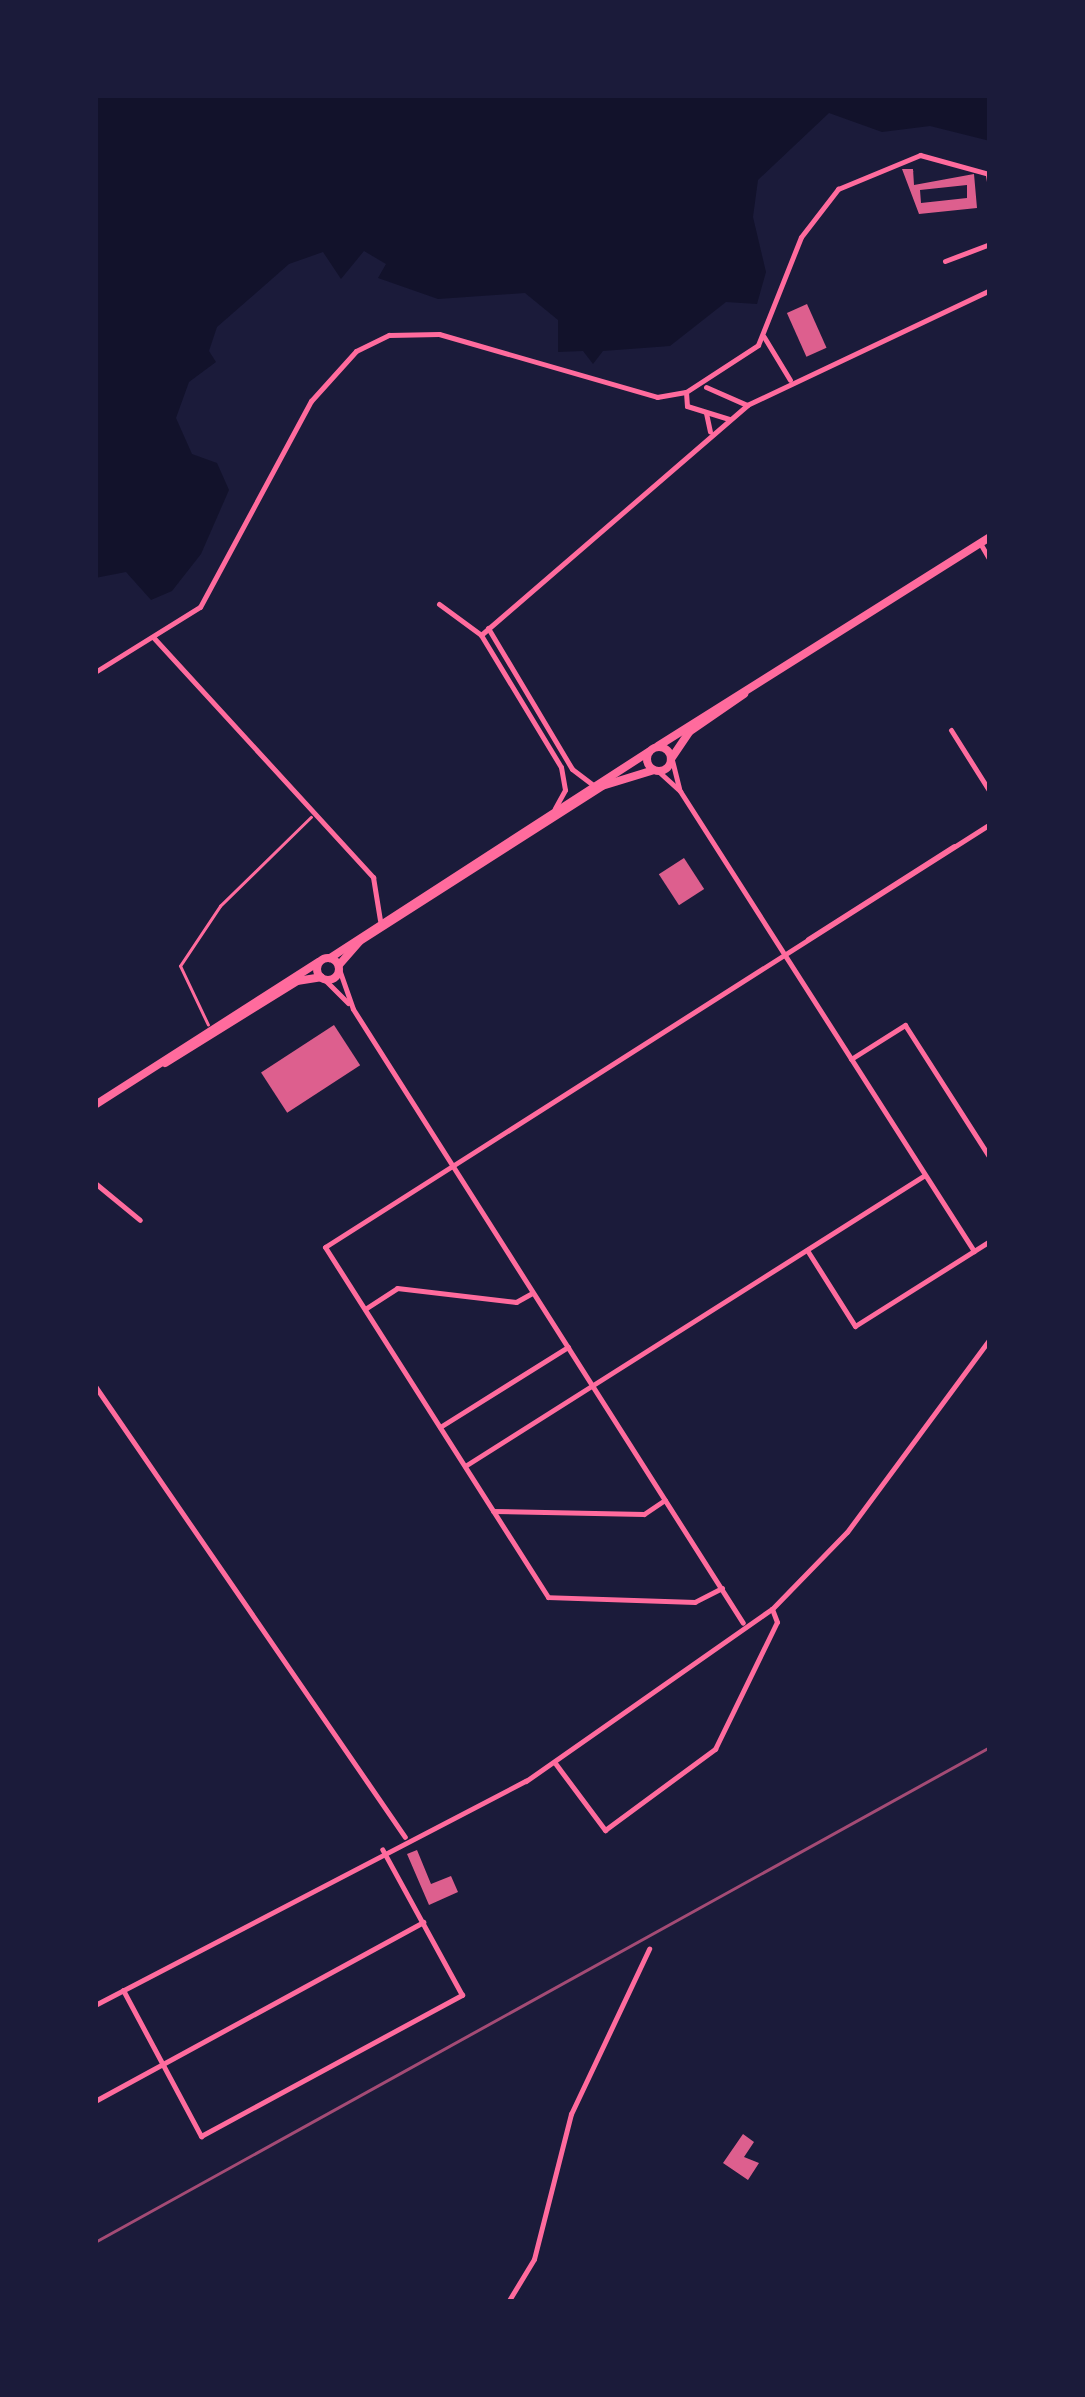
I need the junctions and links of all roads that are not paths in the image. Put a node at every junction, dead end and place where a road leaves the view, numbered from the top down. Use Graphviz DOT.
graph roads {
  1 [pos="989,173"];
  2 [pos="989,186"];
  3 [pos="990,198"];
  4 [pos="990,244"];
  5 [pos="945,260"];
  6 [pos="990,290"];
  7 [pos="764,337"];
  8 [pos="790,380"];
  9 [pos="706,386"];
  10 [pos="686,392"];
  11 [pos="747,405"];
  12 [pos="706,414"];
  13 [pos="729,418"];
  14 [pos="710,432"];
  15 [pos="990,536"];
  16 [pos="980,543"];
  17 [pos="990,560"];
  18 [pos="439,604"];
  19 [pos="488,628"];
  20 [pos="480,635"];
  21 [pos="153,637"];
  22 [pos="95,672"];
  23 [pos="755,684"];
  24 [pos="950,730"];
  25 [pos="653,749"];
  26 [pos="671,758"];
  27 [pos="656,770"];
  28 [pos="593,784"];
  29 [pos="680,791"];
  30 [pos="990,792"];
  31 [pos="555,808"];
  32 [pos="990,824"];
  33 [pos="380,920"];
  34 [pos="784,954"];
  35 [pos="330,958"];
  36 [pos="320,962"];
  37 [pos="339,967"];
  38 [pos="323,978"];
  39 [pos="354,1009"];
  40 [pos="850,1059"];
  41 [pos="134,1080"];
  42 [pos="95,1105"];
  43 [pos="990,1158"];
  44 [pos="452,1165"];
  45 [pos="925,1175"];
  46 [pos="95,1183"];
  47 [pos="140,1220"];
  48 [pos="990,1240"];
  49 [pos="807,1250"];
  50 [pos="974,1251"];
  51 [pos="533,1292"];
  52 [pos="364,1309"];
  53 [pos="990,1340"];
  54 [pos="568,1347"];
  55 [pos="95,1386"];
  56 [pos="593,1386"];
  57 [pos="440,1427"];
  58 [pos="465,1466"];
  59 [pos="665,1500"];
  60 [pos="494,1512"];
  61 [pos="722,1588"];
  62 [pos="772,1609"];
  63 [pos="744,1623"];
  64 [pos="554,1763"];
  65 [pos="406,1837"];
  66 [pos="382,1849"];
  67 [pos="423,1922"];
  68 [pos="649,1949"];
  69 [pos="122,1990"];
  70 [pos="95,2006"];
  71 [pos="162,2065"];
  72 [pos="95,2101"];
  73 [pos="508,2302"];
  1 -- 2 [label="street"];
  1 -- 7 [label="street"];
  2 -- 3 [label="street"];
  4 -- 5 [label="street"];
  6 -- 8 [label="street"];
  7 -- 8 [label="street"];
  7 -- 9 [label="street"];
  8 -- 11 [label="street"];
  9 -- 10 [label="street"];
  9 -- 11 [label="street"];
  10 -- 12 [label="street"];
  10 -- 21 [label="street"];
  11 -- 13 [label="street"];
  12 -- 13 [label="street"];
  12 -- 14 [label="street"];
  13 -- 14 [label="street"];
  14 -- 19 [label="street"];
  15 -- 16 [label="main road"];
  16 -- 17 [label="street"];
  16 -- 23 [label="main road"];
  18 -- 20 [label="street"];
  19 -- 20 [label="street"];
  19 -- 28 [label="street"];
  20 -- 31 [label="street"];
  21 -- 22 [label="street"];
  21 -- 33 [label="street"];
  23 -- 25 [label="main road"];
  23 -- 26 [label="main road"];
  24 -- 30 [label="street"];
  25 -- 26 [label="main road"];
  25 -- 27 [label="main road"];
  25 -- 28 [label="main road"];
  26 -- 27 [label="main road"];
  26 -- 29 [label="street"];
  27 -- 29 [label="street"];
  27 -- 37 [label="main road"];
  28 -- 31 [label="main road"];
  29 -- 34 [label="street"];
  31 -- 33 [label="main road"];
  32 -- 34 [label="street"];
  33 -- 35 [label="main road"];
  34 -- 40 [label="street"];
  34 -- 44 [label="street"];
  35 -- 36 [label="main road"];
  35 -- 37 [label="main road"];
  36 -- 38 [label="main road"];
  36 -- 41 [label="main road"];
  37 -- 38 [label="main road"];
  37 -- 39 [label="street"];
  38 -- 39 [label="street"];
  38 -- 41 [label="main road"];
  39 -- 44 [label="street"];
  40 -- 43 [label="street"];
  40 -- 45 [label="street"];
  41 -- 42 [label="main road"];
  44 -- 51 [label="street"];
  44 -- 52 [label="street"];
  45 -- 49 [label="street"];
  45 -- 50 [label="street"];
  46 -- 47 [label="street"];
  48 -- 50 [label="street"];
  49 -- 50 [label="street"];
  49 -- 56 [label="street"];
  51 -- 52 [label="street"];
  51 -- 54 [label="street"];
  52 -- 57 [label="street"];
  53 -- 62 [label="street"];
  54 -- 56 [label="street"];
  54 -- 57 [label="street"];
  55 -- 65 [label="street"];
  56 -- 58 [label="street"];
  56 -- 59 [label="street"];
  57 -- 58 [label="street"];
  58 -- 60 [label="street"];
  59 -- 60 [label="street"];
  59 -- 61 [label="street"];
  60 -- 61 [label="street"];
  61 -- 63 [label="street"];
  62 -- 63 [label="street"];
  62 -- 64 [label="street"];
  63 -- 64 [label="street"];
  64 -- 65 [label="street"];
  65 -- 66 [label="street"];
  66 -- 67 [label="street"];
  66 -- 69 [label="street"];
  67 -- 71 [label="street"];
  67 -- 71 [label="street"];
  68 -- 73 [label="street"];
  69 -- 70 [label="street"];
  69 -- 71 [label="street"];
  71 -- 72 [label="street"];
}
